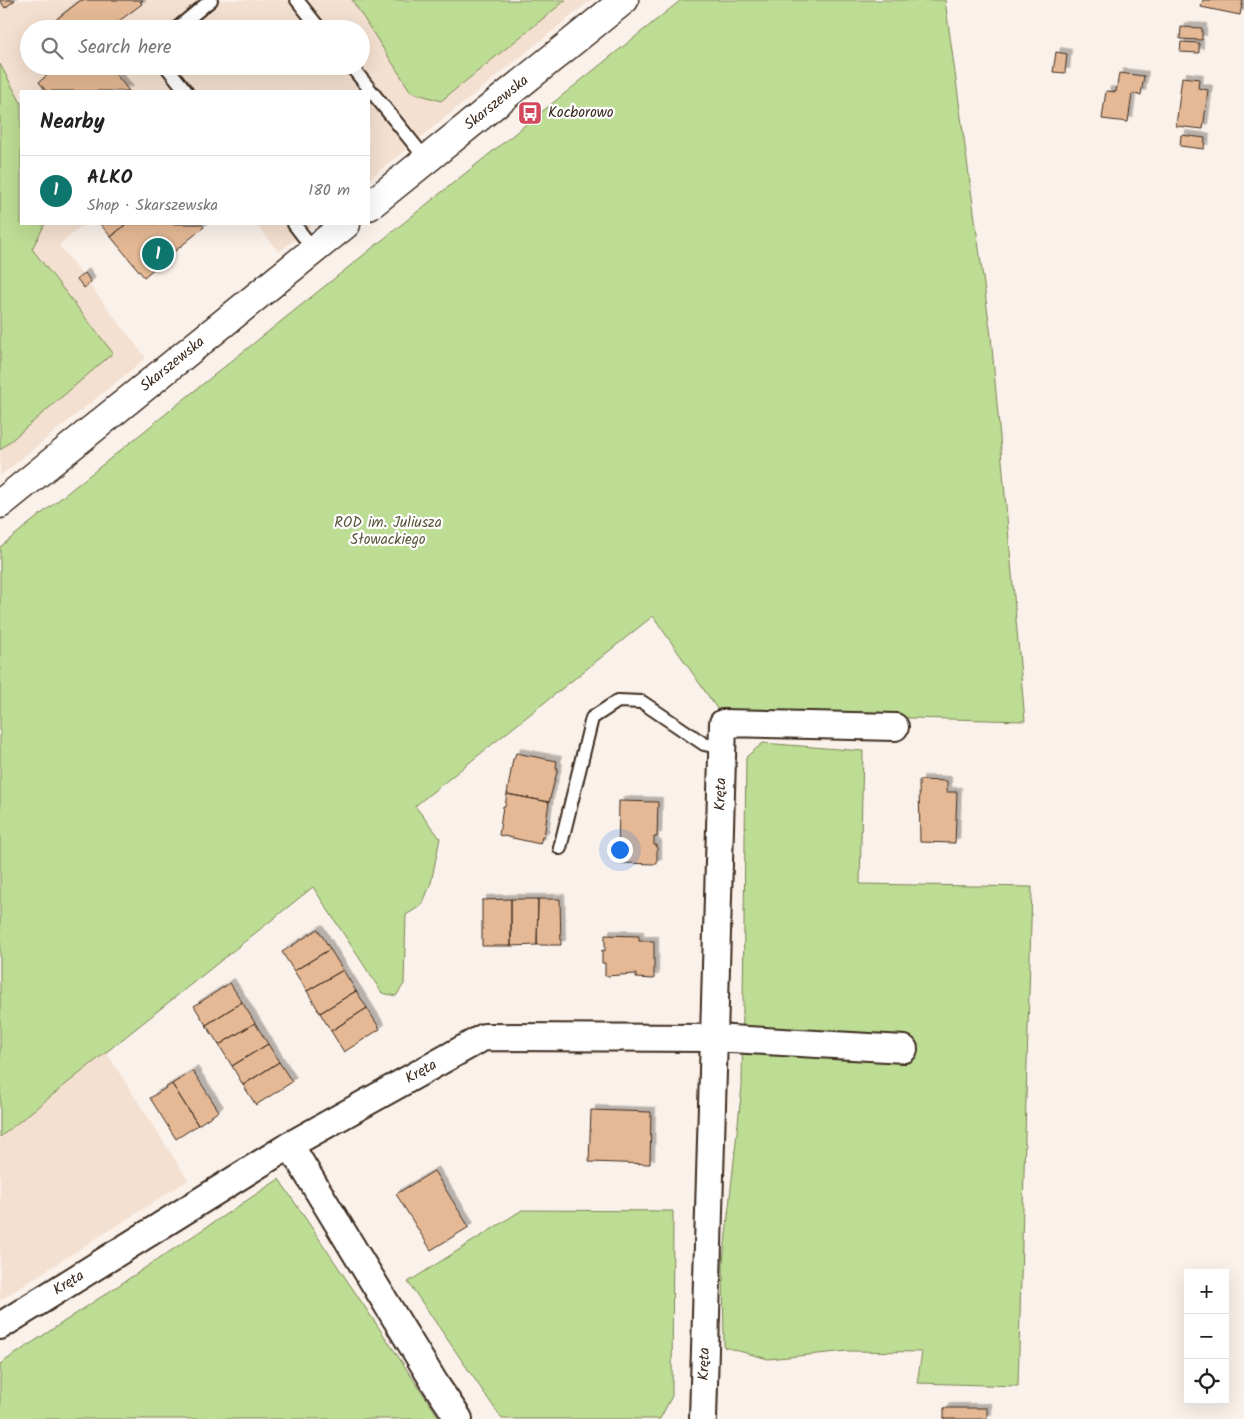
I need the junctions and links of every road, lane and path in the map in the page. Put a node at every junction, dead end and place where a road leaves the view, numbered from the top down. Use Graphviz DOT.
graph roads {
  1 [pos="212,0"];
  2 [pos="297,0"];
  3 [pos="624,0"];
  4 [pos="187,20"];
  5 [pos="313,20"];
  6 [pos="173,75"];
  7 [pos="358,75"];
  8 [pos="185,90"];
  9 [pos="426,159"];
  10 [pos="370,205"];
  11 [pos="295,225"];
  12 [pos="345,225"];
  13 [pos="314,250"];
  14 [pos="0,504"];
  15 [pos="895,727"];
  16 [pos="722,748"];
  17 [pos="560,848"];
  18 [pos="713,1038"];
  19 [pos="904,1049"];
  20 [pos="290,1145"];
  21 [pos="0,1326"];
  22 [pos="459,1419"];
  23 [pos="703,1419"];
  1 -- 4 [label="lane"];
  2 -- 5 [label="lane"];
  3 -- 9 [label="main road, Skarszewska"];
  6 -- 8 [label="lane"];
  7 -- 9 [label="lane"];
  9 -- 10 [label="main road, Skarszewska"];
  11 -- 13 [label="lane"];
  12 -- 13 [label="main road, Skarszewska"];
  13 -- 14 [label="main road, Skarszewska"];
  15 -- 16 [label="street, Kręta"];
  16 -- 17 [label="lane"];
  16 -- 18 [label="street, Kręta"];
  18 -- 19 [label="street, Kręta"];
  18 -- 20 [label="street, Kręta"];
  18 -- 23 [label="street, Kręta"];
  20 -- 21 [label="street, Kręta"];
  20 -- 22 [label="street"];
}
